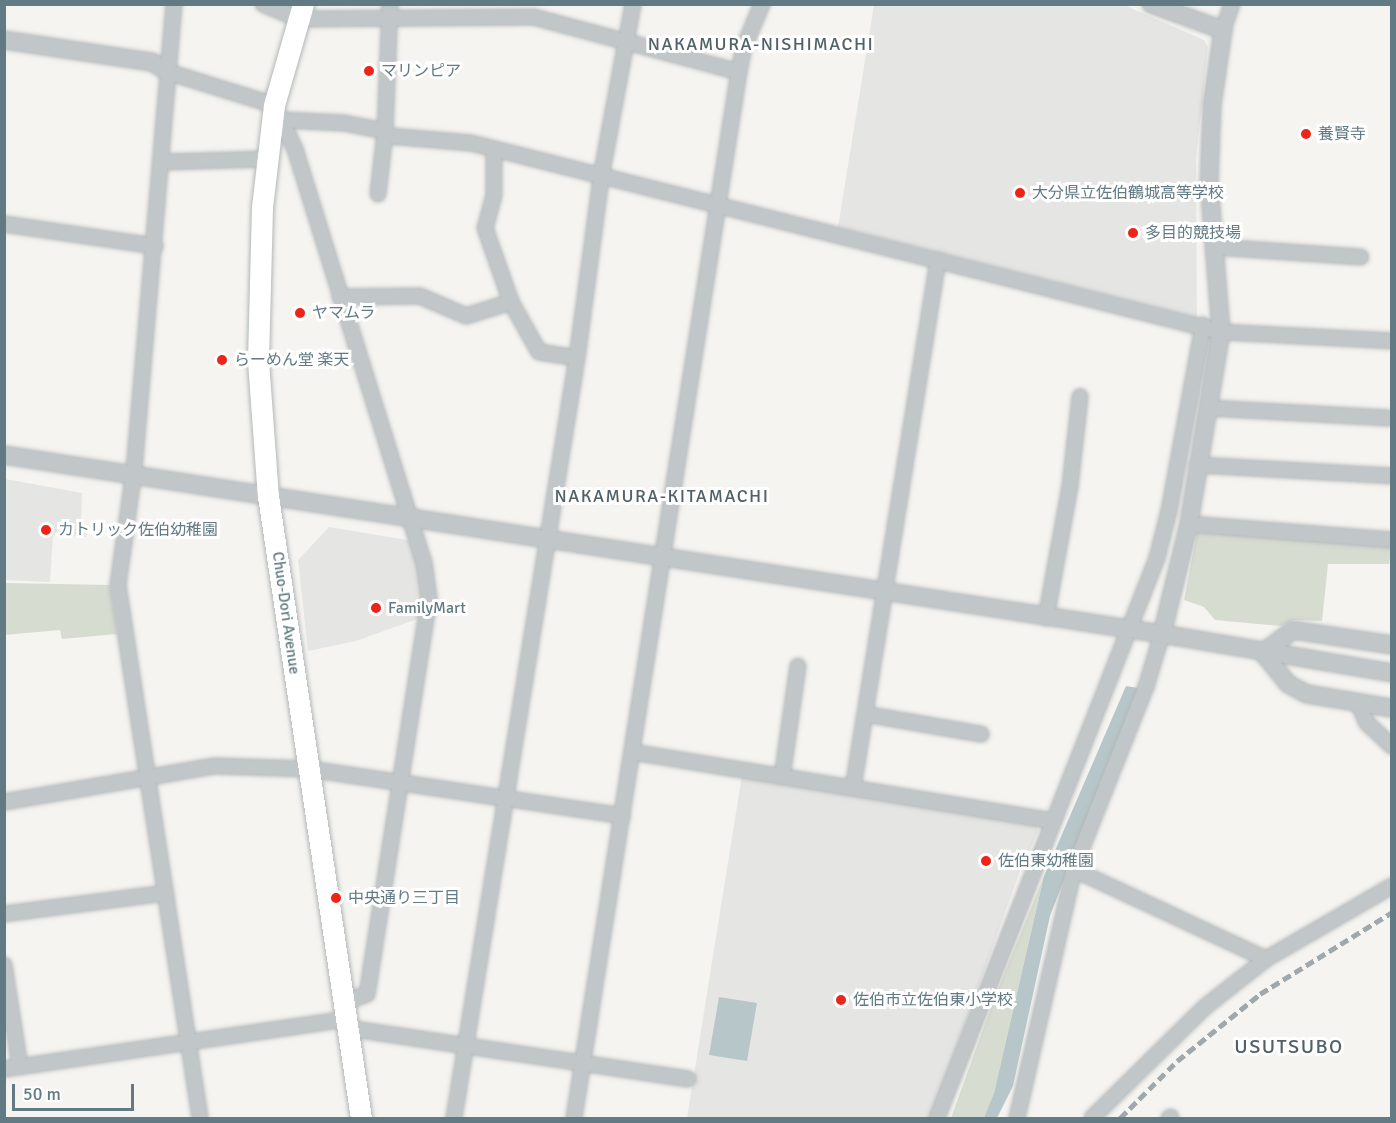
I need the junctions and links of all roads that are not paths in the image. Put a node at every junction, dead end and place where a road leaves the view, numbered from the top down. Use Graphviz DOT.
graph roads {
  1 [pos="174,4"];
  2 [pos="263,4"];
  3 [pos="390,4"];
  4 [pos="633,4"];
  5 [pos="762,4"];
  6 [pos="1151,4"];
  7 [pos="1232,4"];
  8 [pos="301,12"];
  9 [pos="390,20"];
  10 [pos="1223,30"];
  11 [pos="4,40"];
  12 [pos="626,42"];
  13 [pos="168,72"];
  14 [pos="739,72"];
  15 [pos="278,112"];
  16 [pos="385,133"];
  17 [pos="494,149"];
  18 [pos="268,159"];
  19 [pos="162,162"];
  20 [pos="602,177"];
  21 [pos="378,194"];
  22 [pos="718,206"];
  23 [pos="4,224"];
  24 [pos="155,246"];
  25 [pos="1215,247"];
  26 [pos="1361,257"];
  27 [pos="938,260"];
  28 [pos="340,297"];
  29 [pos="511,302"];
  30 [pos="1203,325"];
  31 [pos="1221,332"];
  32 [pos="1392,341"];
  33 [pos="577,358"];
  34 [pos="1080,397"];
  35 [pos="1209,408"];
  36 [pos="1389,418"];
  37 [pos="4,455"];
  38 [pos="1197,465"];
  39 [pos="1392,476"];
  40 [pos="133,478"];
  41 [pos="268,496"];
  42 [pos="407,518"];
  43 [pos="1189,524"];
  44 [pos="545,539"];
  45 [pos="1392,540"];
  46 [pos="663,557"];
  47 [pos="884,592"];
  48 [pos="1046,618"];
  49 [pos="1130,631"];
  50 [pos="1162,634"];
  51 [pos="1392,645"];
  52 [pos="1263,653"];
  53 [pos="798,666"];
  54 [pos="1392,673"];
  55 [pos="1358,703"];
  56 [pos="1392,708"];
  57 [pos="865,714"];
  58 [pos="981,734"];
  59 [pos="1392,746"];
  60 [pos="632,752"];
  61 [pos="309,769"];
  62 [pos="782,777"];
  63 [pos="148,779"];
  64 [pos="400,782"];
  65 [pos="853,788"];
  66 [pos="504,800"];
  67 [pos="4,802"];
  68 [pos="622,816"];
  69 [pos="1052,821"];
  70 [pos="1074,869"];
  71 [pos="1392,886"];
  72 [pos="166,893"];
  73 [pos="4,914"];
  74 [pos="1266,959"];
  75 [pos="4,965"];
  76 [pos="346,1017"];
  77 [pos="189,1042"];
  78 [pos="465,1046"];
  79 [pos="583,1064"];
  80 [pos="20,1067"];
  81 [pos="4,1069"];
  82 [pos="688,1079"];
  83 [pos="200,1119"];
  84 [pos="361,1119"];
  85 [pos="454,1119"];
  86 [pos="574,1119"];
  87 [pos="937,1119"];
  88 [pos="1017,1119"];
  89 [pos="1092,1119"];
  1 -- 13 [label="street"];
  2 -- 8 [label="street"];
  3 -- 9 [label="street"];
  4 -- 12 [label="street"];
  5 -- 14 [label="street"];
  6 -- 10 [label="street"];
  7 -- 10 [label="street"];
  8 -- 9 [label="street"];
  8 -- 15 [label="highway, Chuo-Dori Avenue"];
  9 -- 12 [label="street"];
  9 -- 16 [label="street"];
  10 -- 25 [label="street"];
  11 -- 13 [label="street"];
  12 -- 14 [label="street"];
  12 -- 20 [label="street"];
  13 -- 15 [label="street"];
  13 -- 19 [label="street"];
  14 -- 22 [label="street"];
  15 -- 16 [label="street"];
  15 -- 18 [label="highway, Chuo-Dori Avenue"];
  15 -- 28 [label="street"];
  16 -- 17 [label="street"];
  16 -- 21 [label="street"];
  17 -- 20 [label="street"];
  17 -- 29 [label="street"];
  18 -- 19 [label="street"];
  18 -- 41 [label="highway, Chuo-Dori Avenue"];
  19 -- 24 [label="street"];
  20 -- 22 [label="street"];
  20 -- 33 [label="street"];
  22 -- 27 [label="street"];
  22 -- 46 [label="street"];
  23 -- 24 [label="street"];
  24 -- 40 [label="street"];
  25 -- 26 [label="street"];
  25 -- 31 [label="street"];
  27 -- 30 [label="street"];
  27 -- 47 [label="street"];
  28 -- 29 [label="street"];
  28 -- 42 [label="street"];
  29 -- 33 [label="street"];
  30 -- 31 [label="street"];
  30 -- 49 [label="street"];
  31 -- 32 [label="street"];
  31 -- 35 [label="street"];
  33 -- 44 [label="street"];
  34 -- 48 [label="street"];
  35 -- 36 [label="street"];
  35 -- 38 [label="street"];
  37 -- 40 [label="street"];
  38 -- 39 [label="street"];
  38 -- 43 [label="street"];
  40 -- 41 [label="street"];
  40 -- 63 [label="street"];
  41 -- 42 [label="street"];
  41 -- 61 [label="highway, Chuo-Dori Avenue"];
  42 -- 44 [label="street"];
  42 -- 64 [label="street"];
  43 -- 45 [label="street"];
  43 -- 50 [label="street"];
  44 -- 46 [label="street"];
  44 -- 66 [label="street"];
  46 -- 47 [label="street"];
  46 -- 60 [label="street"];
  47 -- 48 [label="street"];
  47 -- 57 [label="street"];
  48 -- 49 [label="street"];
  49 -- 50 [label="street"];
  49 -- 69 [label="street"];
  50 -- 52 [label="street"];
  50 -- 70 [label="street"];
  51 -- 52 [label="street"];
  52 -- 54 [label="street"];
  52 -- 55 [label="street"];
  53 -- 62 [label="street"];
  55 -- 56 [label="street"];
  55 -- 59 [label="street"];
  57 -- 58 [label="street"];
  57 -- 65 [label="street"];
  60 -- 62 [label="street"];
  60 -- 68 [label="street"];
  61 -- 63 [label="street"];
  61 -- 64 [label="street"];
  61 -- 76 [label="highway, Chuo-Dori Avenue"];
  62 -- 65 [label="street"];
  63 -- 67 [label="street"];
  63 -- 72 [label="street"];
  64 -- 66 [label="street"];
  64 -- 76 [label="street"];
  65 -- 69 [label="street"];
  66 -- 68 [label="street"];
  66 -- 78 [label="street"];
  68 -- 79 [label="street"];
  69 -- 87 [label="street"];
  70 -- 74 [label="street"];
  70 -- 88 [label="street"];
  71 -- 74 [label="street"];
  72 -- 73 [label="street"];
  72 -- 77 [label="street"];
  74 -- 89 [label="street"];
  75 -- 80 [label="street"];
  76 -- 77 [label="street"];
  76 -- 78 [label="street"];
  76 -- 84 [label="highway, Chuo-Dori Avenue"];
  77 -- 80 [label="street"];
  77 -- 83 [label="street"];
  78 -- 79 [label="street"];
  78 -- 85 [label="street"];
  79 -- 82 [label="street"];
  79 -- 86 [label="street"];
  80 -- 81 [label="street"];
}
